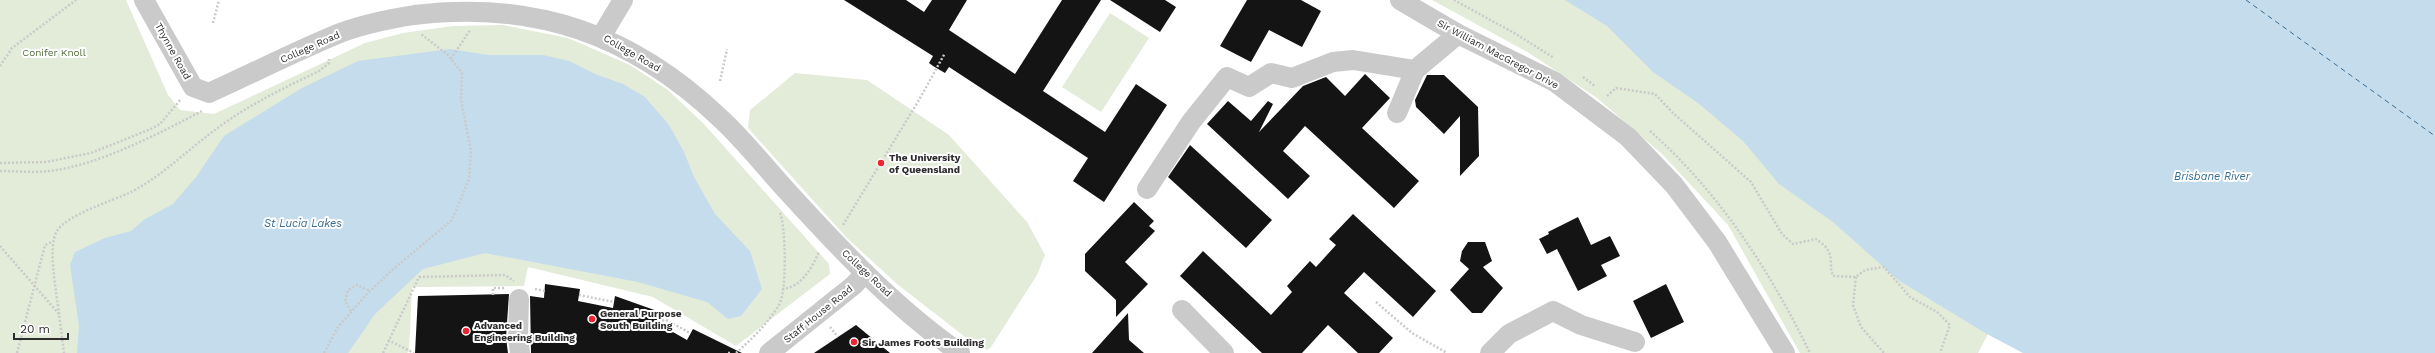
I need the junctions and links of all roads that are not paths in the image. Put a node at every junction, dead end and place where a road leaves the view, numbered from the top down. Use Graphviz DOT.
graph roads {
  1 [pos="144,0"];
  2 [pos="623,0"];
  3 [pos="1400,0"];
  4 [pos="1458,34"];
  5 [pos="602,35"];
  6 [pos="1415,70"];
  7 [pos="202,97"];
  8 [pos="1397,113"];
  9 [pos="1147,189"];
  10 [pos="865,273"];
  11 [pos="518,291"];
  12 [pos="1182,310"];
  13 [pos="1635,342"];
  14 [pos="520,353"];
  15 [pos="769,353"];
  16 [pos="959,353"];
  17 [pos="1224,353"];
  18 [pos="1490,353"];
  19 [pos="1785,353"];
  1 -- 7 [label="street, Thynne Road"];
  2 -- 5 [label="street"];
  3 -- 4 [label="street, Sir William MacGregor Drive"];
  4 -- 6 [label="street"];
  4 -- 19 [label="street, Sir William MacGregor Drive"];
  5 -- 7 [label="street, College Road"];
  5 -- 10 [label="street, College Road"];
  6 -- 8 [label="street"];
  6 -- 9 [label="street"];
  10 -- 15 [label="street, Staff House Road"];
  10 -- 16 [label="street, College Road"];
  11 -- 14 [label="street"];
  12 -- 17 [label="street"];
  13 -- 18 [label="street"];
}
